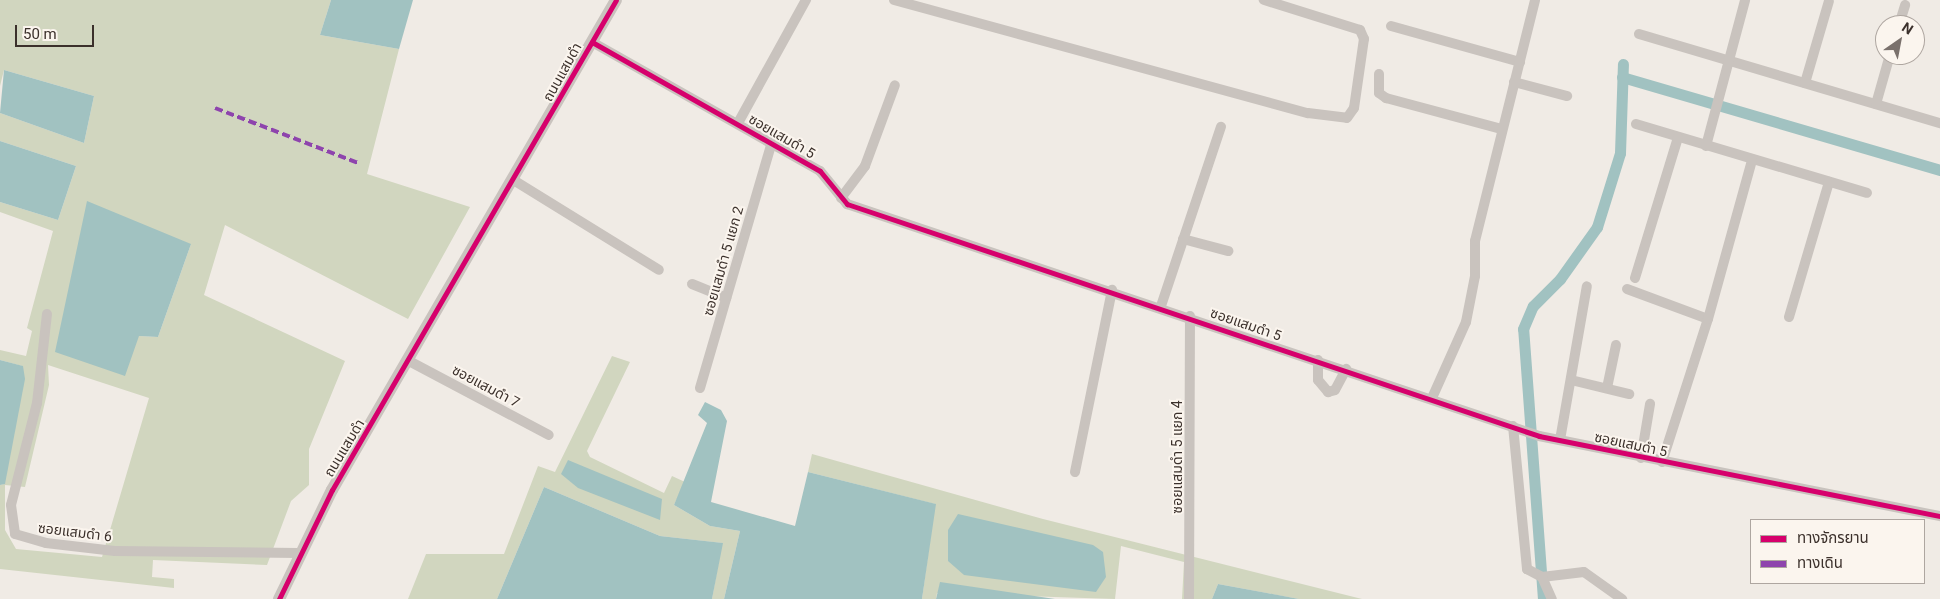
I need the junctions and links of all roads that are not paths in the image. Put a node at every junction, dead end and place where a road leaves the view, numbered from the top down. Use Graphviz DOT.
graph roads {
  1 [pos="616,0"];
  2 [pos="806,0"];
  3 [pos="894,0"];
  4 [pos="1264,0"];
  5 [pos="1535,0"];
  6 [pos="1745,0"];
  7 [pos="1829,1"];
  8 [pos="1905,4"];
  9 [pos="1902,15"];
  10 [pos="1391,26"];
  11 [pos="1639,34"];
  12 [pos="592,42"];
  13 [pos="1731,60"];
  14 [pos="1520,62"];
  15 [pos="1887,65"];
  16 [pos="1379,74"];
  17 [pos="1514,82"];
  18 [pos="1805,83"];
  19 [pos="895,85"];
  20 [pos="1567,96"];
  21 [pos="1876,104"];
  22 [pos="738,123"];
  23 [pos="1940,123"];
  24 [pos="1636,124"];
  25 [pos="1221,126"];
  26 [pos="1502,130"];
  27 [pos="1678,137"];
  28 [pos="772,141"];
  29 [pos="1706,146"];
  30 [pos="1752,160"];
  31 [pos="515,181"];
  32 [pos="1829,182"];
  33 [pos="1867,193"];
  34 [pos="841,198"];
  35 [pos="1183,239"];
  36 [pos="1228,251"];
  37 [pos="659,270"];
  38 [pos="1635,278"];
  39 [pos="692,284"];
  40 [pos="1587,286"];
  41 [pos="1627,289"];
  42 [pos="1112,290"];
  43 [pos="726,298"];
  44 [pos="1161,306"];
  45 [pos="47,314"];
  46 [pos="1190,316"];
  47 [pos="1789,317"];
  48 [pos="1708,319"];
  49 [pos="1616,345"];
  50 [pos="1318,360"];
  51 [pos="409,361"];
  52 [pos="1346,369"];
  53 [pos="1571,380"];
  54 [pos="700,388"];
  55 [pos="1606,388"];
  56 [pos="1629,394"];
  57 [pos="1432,398"];
  58 [pos="1650,404"];
  59 [pos="1513,427"];
  60 [pos="550,435"];
  61 [pos="1560,440"];
  62 [pos="1641,458"];
  63 [pos="1662,462"];
  64 [pos="1075,472"];
  65 [pos="1940,516"];
  66 [pos="298,553"];
  67 [pos="1542,577"];
  68 [pos="279,599"];
  69 [pos="1189,599"];
  70 [pos="1552,599"];
  71 [pos="1622,599"];
  1 -- 12 [label="street, ถนนแสมดำ"];
  2 -- 22 [label="street"];
  3 -- 4 [label="street"];
  5 -- 14 [label="street"];
  6 -- 13 [label="street"];
  7 -- 18 [label="street"];
  8 -- 9 [label="street"];
  10 -- 14 [label="street"];
  11 -- 13 [label="street"];
  12 -- 22 [label="street, ซอยแสมดำ 5"];
  12 -- 31 [label="street, ถนนแสมดำ"];
  13 -- 18 [label="street"];
  13 -- 29 [label="street"];
  14 -- 17 [label="street"];
  15 -- 21 [label="street"];
  16 -- 26 [label="street"];
  17 -- 20 [label="street"];
  17 -- 26 [label="street"];
  18 -- 21 [label="street"];
  19 -- 34 [label="street"];
  21 -- 23 [label="street"];
  22 -- 28 [label="street, ซอยแสมดำ 5"];
  24 -- 27 [label="street"];
  25 -- 35 [label="street"];
  26 -- 57 [label="street"];
  27 -- 29 [label="street"];
  27 -- 38 [label="street"];
  28 -- 34 [label="street, ซอยแสมดำ 5"];
  28 -- 43 [label="street, ซอยแสมดำ 5 แยก 2"];
  29 -- 30 [label="street"];
  30 -- 32 [label="street"];
  30 -- 48 [label="street"];
  31 -- 37 [label="street"];
  31 -- 51 [label="street, ถนนแสมดำ"];
  32 -- 33 [label="street"];
  32 -- 47 [label="street"];
  34 -- 42 [label="street, ซอยแสมดำ 5"];
  35 -- 36 [label="street"];
  35 -- 44 [label="street"];
  39 -- 43 [label="street"];
  40 -- 53 [label="street"];
  41 -- 48 [label="street"];
  42 -- 44 [label="street, ซอยแสมดำ 5"];
  42 -- 64 [label="street"];
  43 -- 54 [label="street, ซอยแสมดำ 5 แยก 2"];
  44 -- 46 [label="street, ซอยแสมดำ 5"];
  45 -- 66 [label="street, ซอยแสมดำ 6"];
  46 -- 50 [label="street, ซอยแสมดำ 5"];
  46 -- 69 [label="street, ซอยแสมดำ 5 แยก 4"];
  48 -- 63 [label="street"];
  49 -- 55 [label="street"];
  50 -- 52 [label="street, ซอยแสมดำ 5"];
  50 -- 52 [label="street"];
  51 -- 60 [label="street, ซอยแสมดำ 7"];
  51 -- 66 [label="street, ถนนแสมดำ"];
  52 -- 57 [label="street, ซอยแสมดำ 5"];
  53 -- 55 [label="street"];
  53 -- 61 [label="street"];
  55 -- 56 [label="street"];
  57 -- 59 [label="street, ซอยแสมดำ 5"];
  58 -- 62 [label="street"];
  59 -- 61 [label="street, ซอยแสมดำ 5"];
  59 -- 67 [label="street"];
  61 -- 62 [label="street, ซอยแสมดำ 5"];
  62 -- 63 [label="street, ซอยแสมดำ 5"];
  63 -- 65 [label="street, ซอยแสมดำ 5"];
  66 -- 68 [label="street, ถนนแสมดำ"];
  67 -- 70 [label="street"];
  67 -- 71 [label="street"];
}
